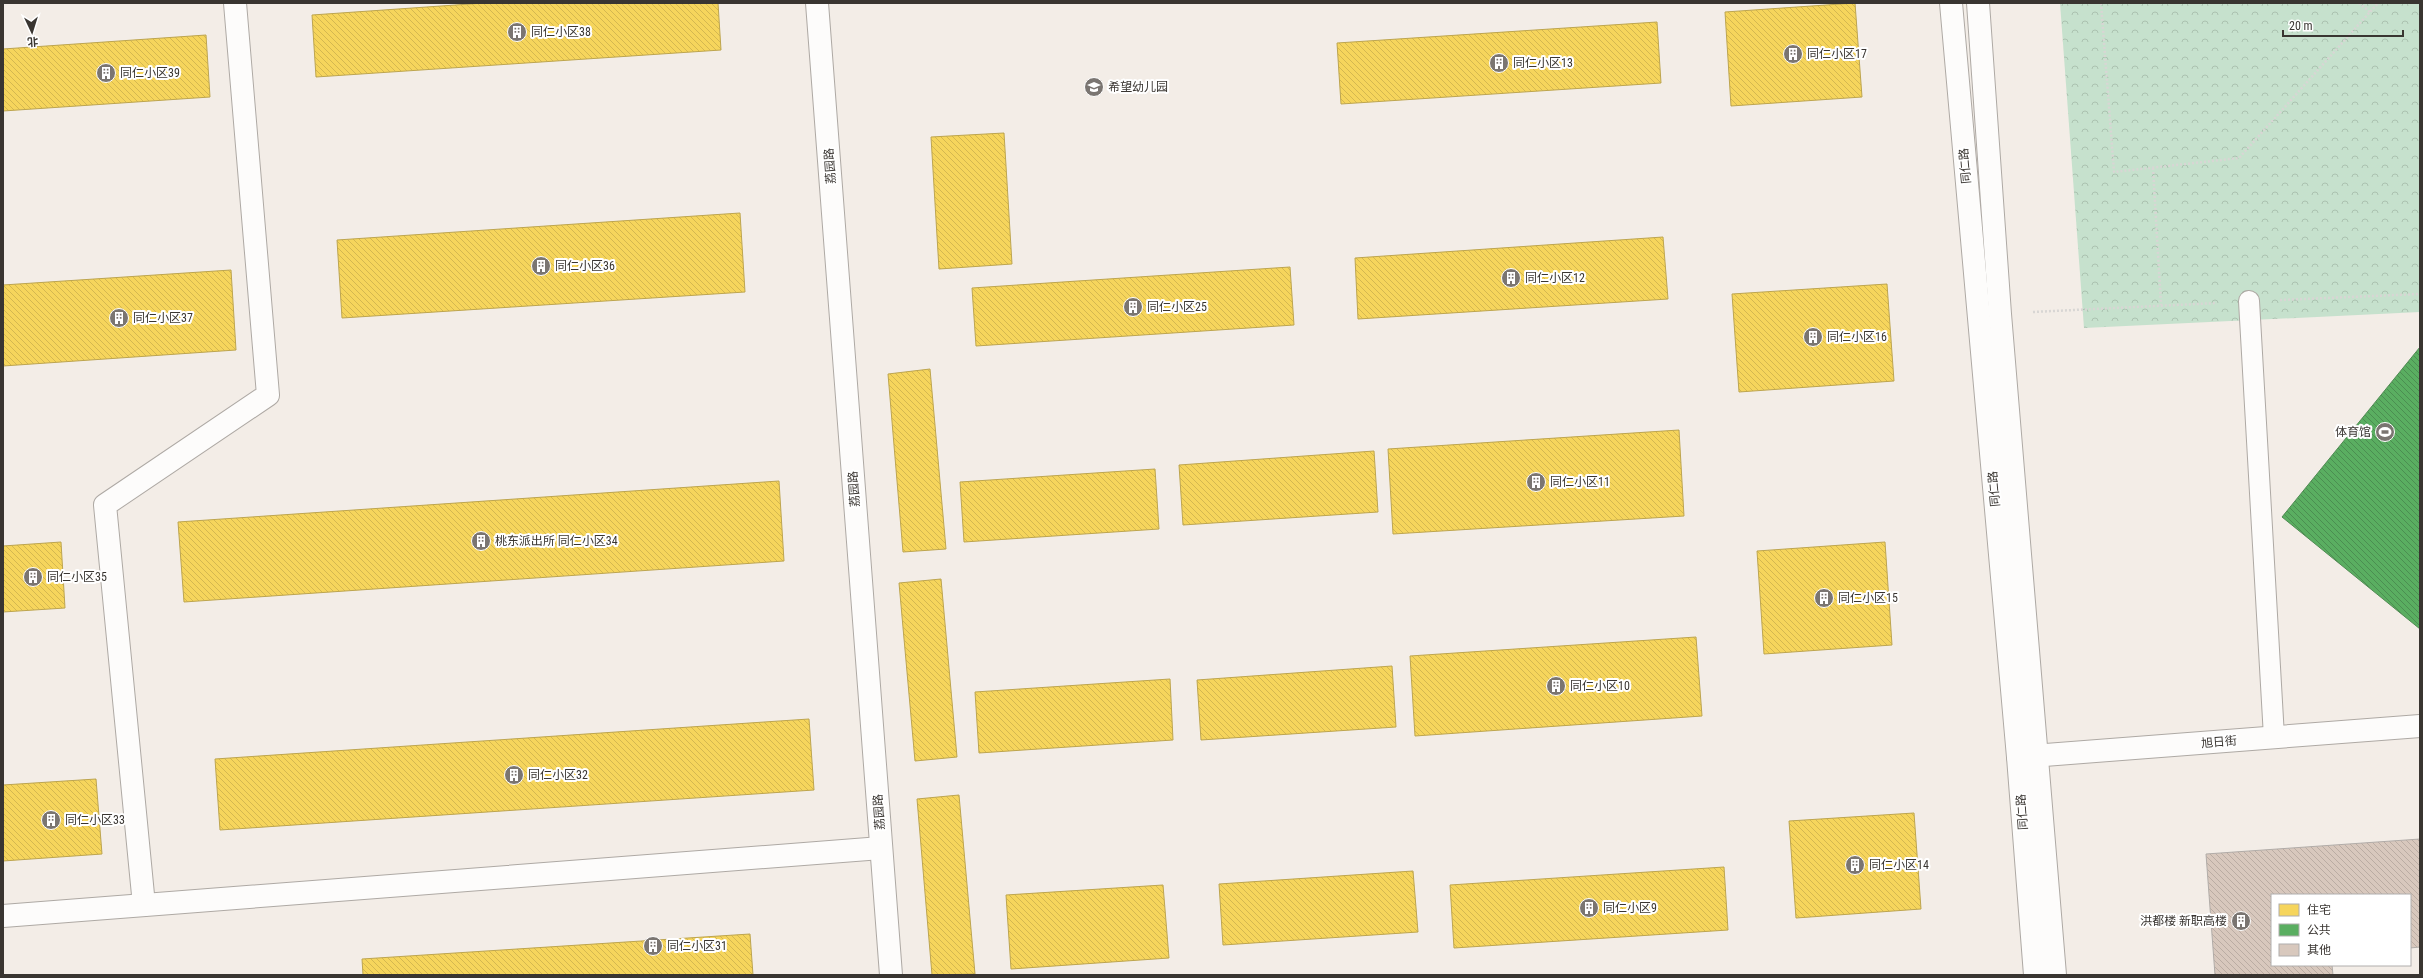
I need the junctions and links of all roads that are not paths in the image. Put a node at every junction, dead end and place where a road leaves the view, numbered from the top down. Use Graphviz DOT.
graph roads {
  1 [pos="235,3"];
  2 [pos="817,3"];
  3 [pos="1951,3"];
  4 [pos="1978,3"];
  5 [pos="2249,301"];
  6 [pos="2420,726"];
  7 [pos="2274,738"];
  8 [pos="2028,756"];
  9 [pos="882,848"];
  10 [pos="144,905"];
  11 [pos="3,916"];
  12 [pos="891,975"];
  13 [pos="2035,975"];
  14 [pos="2055,975"];
  1 -- 10 [label="street"];
  2 -- 9 [label="street, 荔园路"];
  3 -- 8 [label="street, 同仁路"];
  4 -- 8 [label="street, 同仁路"];
  5 -- 7 [label="lane"];
  6 -- 7 [label="street, 旭日街"];
  7 -- 8 [label="street, 旭日街"];
  8 -- 13 [label="street, 同仁路"];
  8 -- 14 [label="street, 同仁路"];
  9 -- 10 [label="street"];
  9 -- 12 [label="street, 荔园路"];
  10 -- 11 [label="street"];
}
